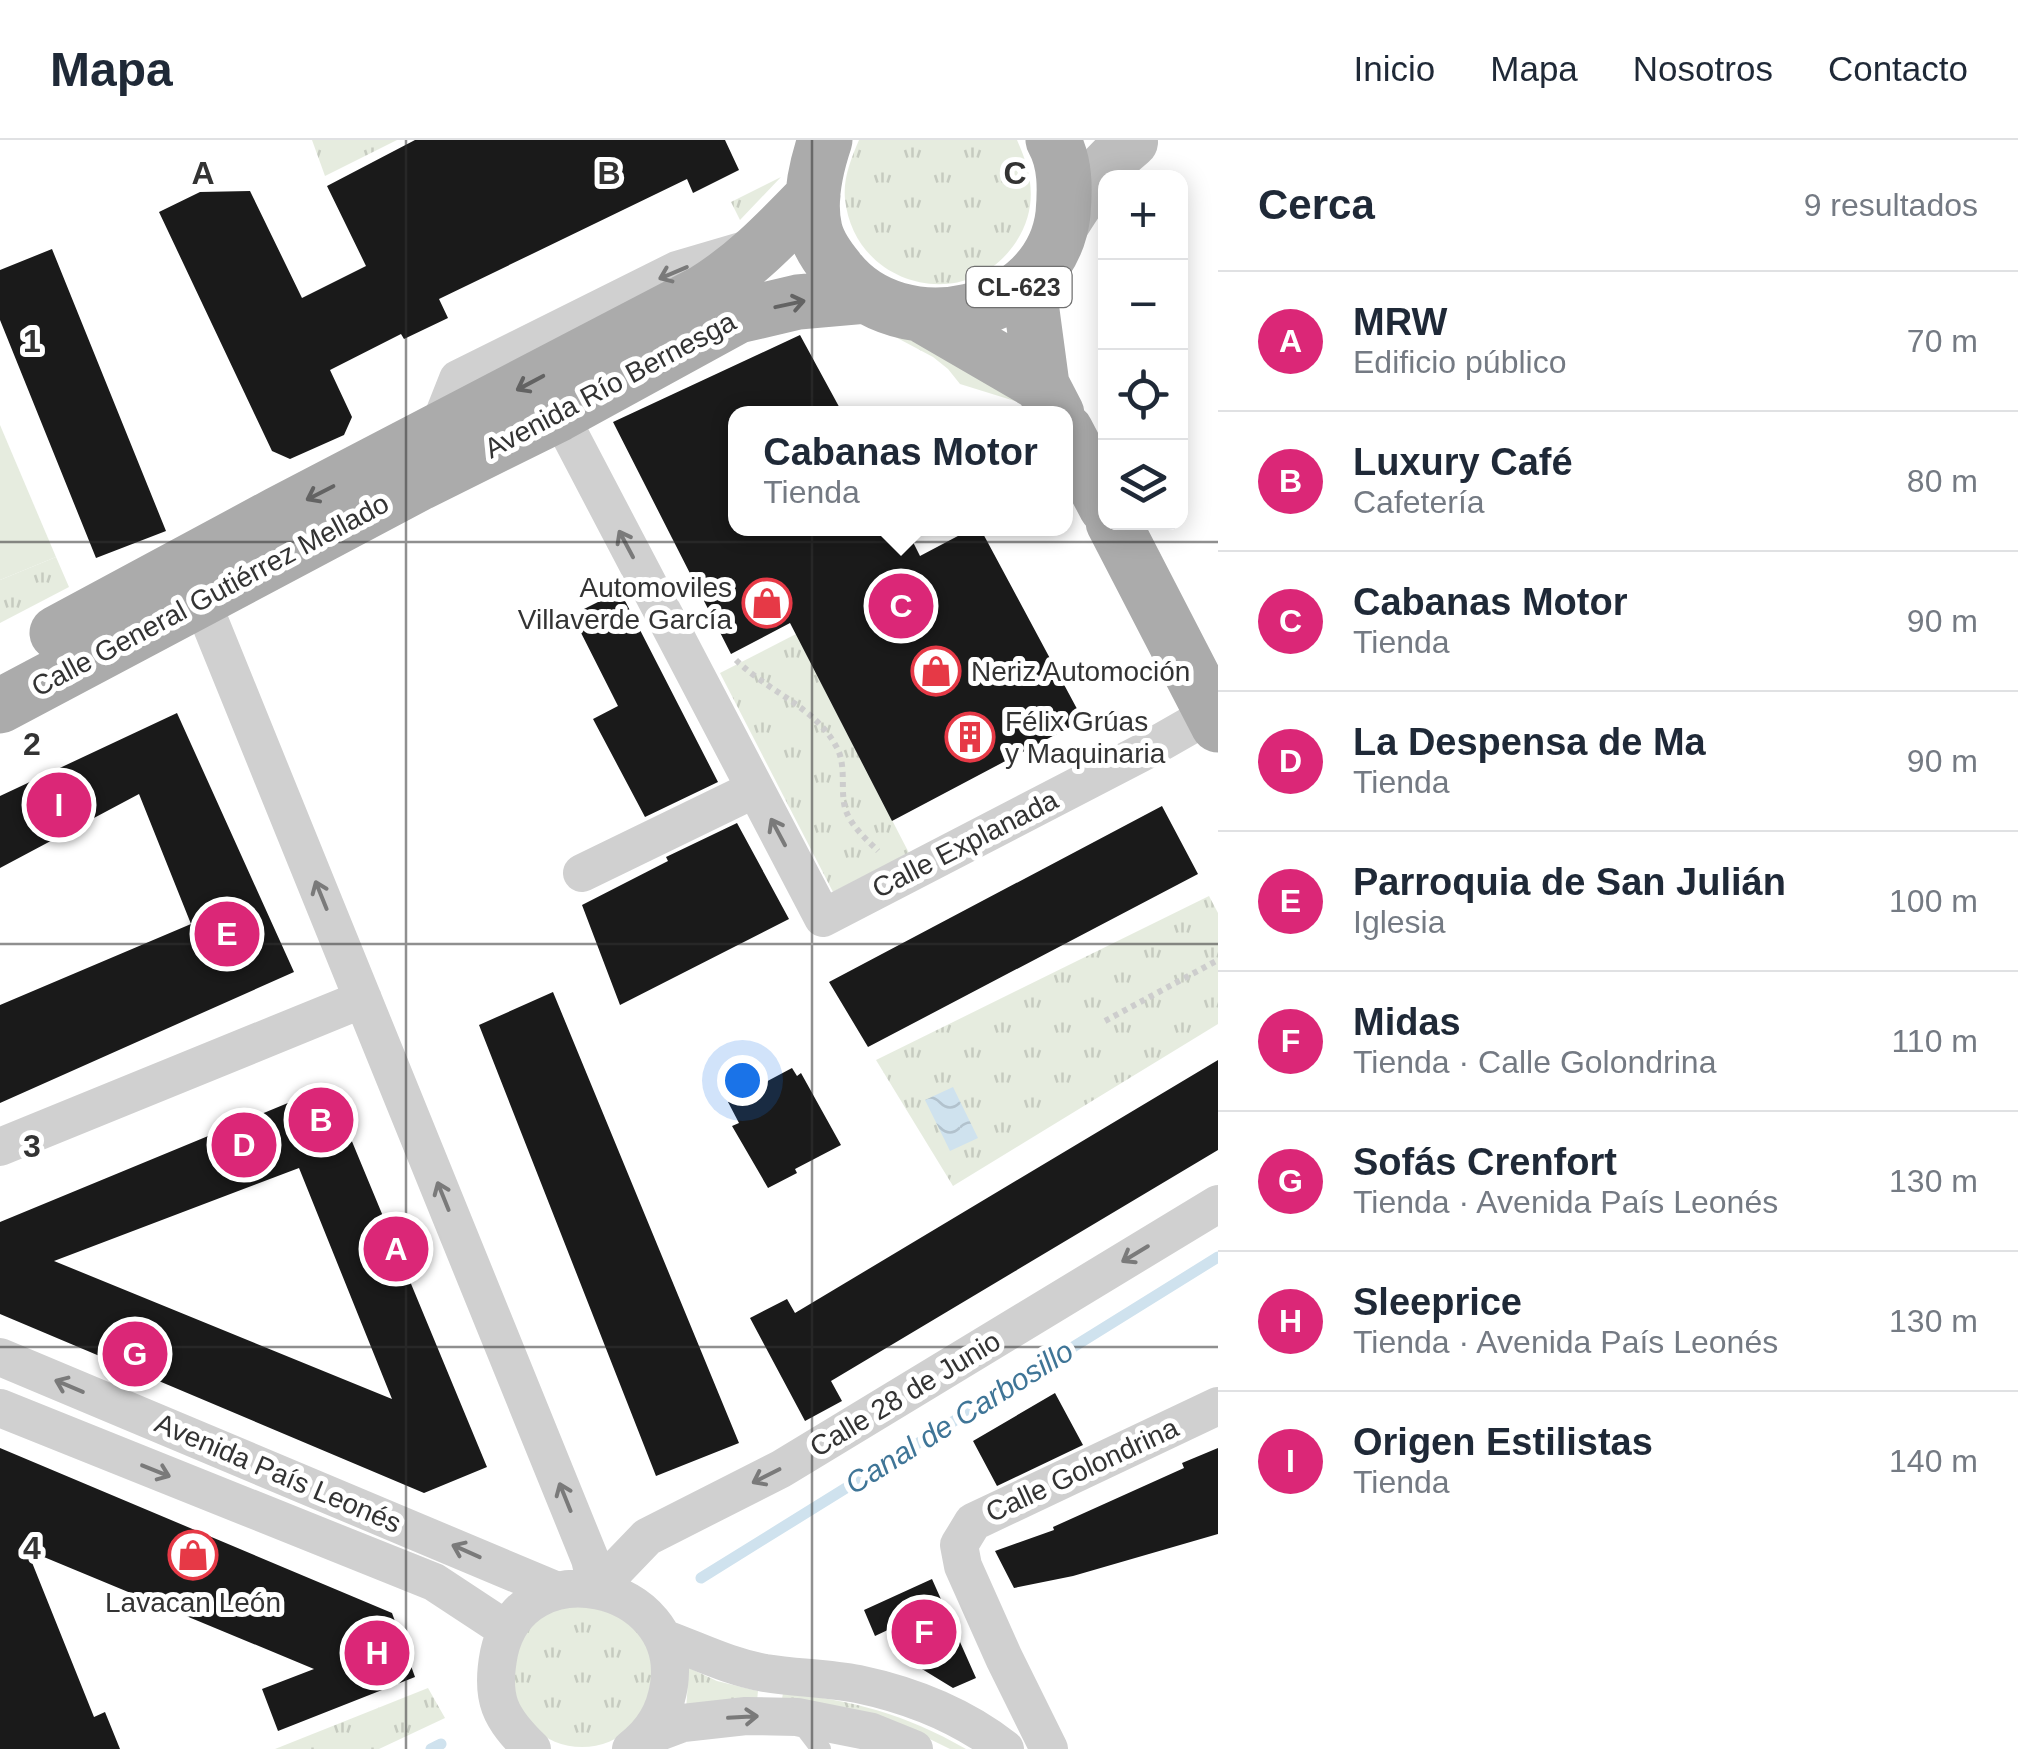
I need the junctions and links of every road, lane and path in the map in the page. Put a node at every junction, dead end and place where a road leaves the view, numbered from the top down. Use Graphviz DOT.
graph roads {
  1 [pos="825,140"];
  2 [pos="1053,140"];
  3 [pos="1125,140"];
  4 [pos="813,196"];
  5 [pos="1061,228"];
  6 [pos="1028,281"];
  7 [pos="866,296"];
  8 [pos="924,316"];
  9 [pos="1049,406"];
  10 [pos="1054,406"];
  11 [pos="559,414"];
  12 [pos="1073,445"];
  13 [pos="421,454"];
  14 [pos="1098,493"];
  15 [pos="1117,530"];
  16 [pos="201,600"];
  17 [pos="736,660"];
  18 [pos="0,663"];
  19 [pos="0,706"];
  20 [pos="1215,719"];
  21 [pos="755,789"];
  22 [pos="880,854"];
  23 [pos="582,873"];
  24 [pos="1218,960"];
  25 [pos="363,999"];
  26 [pos="1105,1021"];
  27 [pos="0,1147"];
  28 [pos="1218,1204"];
  29 [pos="0,1357"];
  30 [pos="1218,1406"];
  31 [pos="0,1408"];
  32 [pos="598,1589"];
  33 [pos="555,1590"];
  34 [pos="507,1630"];
  35 [pos="663,1638"];
  36 [pos="1004,1658"];
  37 [pos="797,1717"];
  38 [pos="971,1724"];
  39 [pos="639,1743"];
  40 [pos="532,1749"];
  41 [pos="822,1749"];
  42 [pos="914,1749"];
  43 [pos="1005,1749"];
  44 [pos="1049,1749"];
  1 -- 4 [label="main road, CL-623"];
  2 -- 5 [label="main road, CL-623"];
  3 -- 5 [label="main road"];
  4 -- 7 [label="main road, CL-623"];
  4 -- 13 [label="main road, Avenida Río Bernesga, one-way"];
  5 -- 6 [label="main road, CL-623"];
  6 -- 8 [label="main road, CL-623"];
  6 -- 10 [label="main road, CL-623"];
  7 -- 8 [label="main road, CL-623"];
  11 -- 7 [label="main road, Avenida Río Bernesga, one-way"];
  8 -- 9 [label="main road, CL-623"];
  11 -- 13 [label="main road, Avenida Río Bernesga"];
  21 -- 11 [label="street, one-way"];
  12 -- 14 [label="main road, CL-623"];
  13 -- 16 [label="main road, Calle General Gutiérrez Mellado"];
  13 -- 18 [label="main road, Calle General Gutiérrez Mellado, one-way"];
  15 -- 20 [label="main road"];
  16 -- 19 [label="main road, Calle General Gutiérrez Mellado"];
  25 -- 16 [label="street, one-way"];
  17 -- 22 [label="path"];
  20 -- 21 [label="street, Calle Explanada, one-way"];
  21 -- 23 [label="street"];
  24 -- 26 [label="path"];
  25 -- 27 [label="street"];
  32 -- 25 [label="street, one-way"];
  28 -- 32 [label="street, Calle 28 de Junio, one-way"];
  33 -- 29 [label="street, Avenida País Leonés, one-way"];
  30 -- 36 [label="street, Calle Golondrina"];
  31 -- 34 [label="street, Avenida País Leonés, one-way"];
  32 -- 33 [label="street"];
  32 -- 35 [label="street"];
  33 -- 34 [label="street"];
  34 -- 40 [label="street"];
  35 -- 38 [label="street"];
  35 -- 39 [label="street"];
  36 -- 38 [label="street"];
  36 -- 44 [label="street, Calle Golondrina"];
  39 -- 37 [label="street, one-way"];
  37 -- 41 [label="lane"];
  37 -- 42 [label="street"];
  38 -- 43 [label="street"];
}
